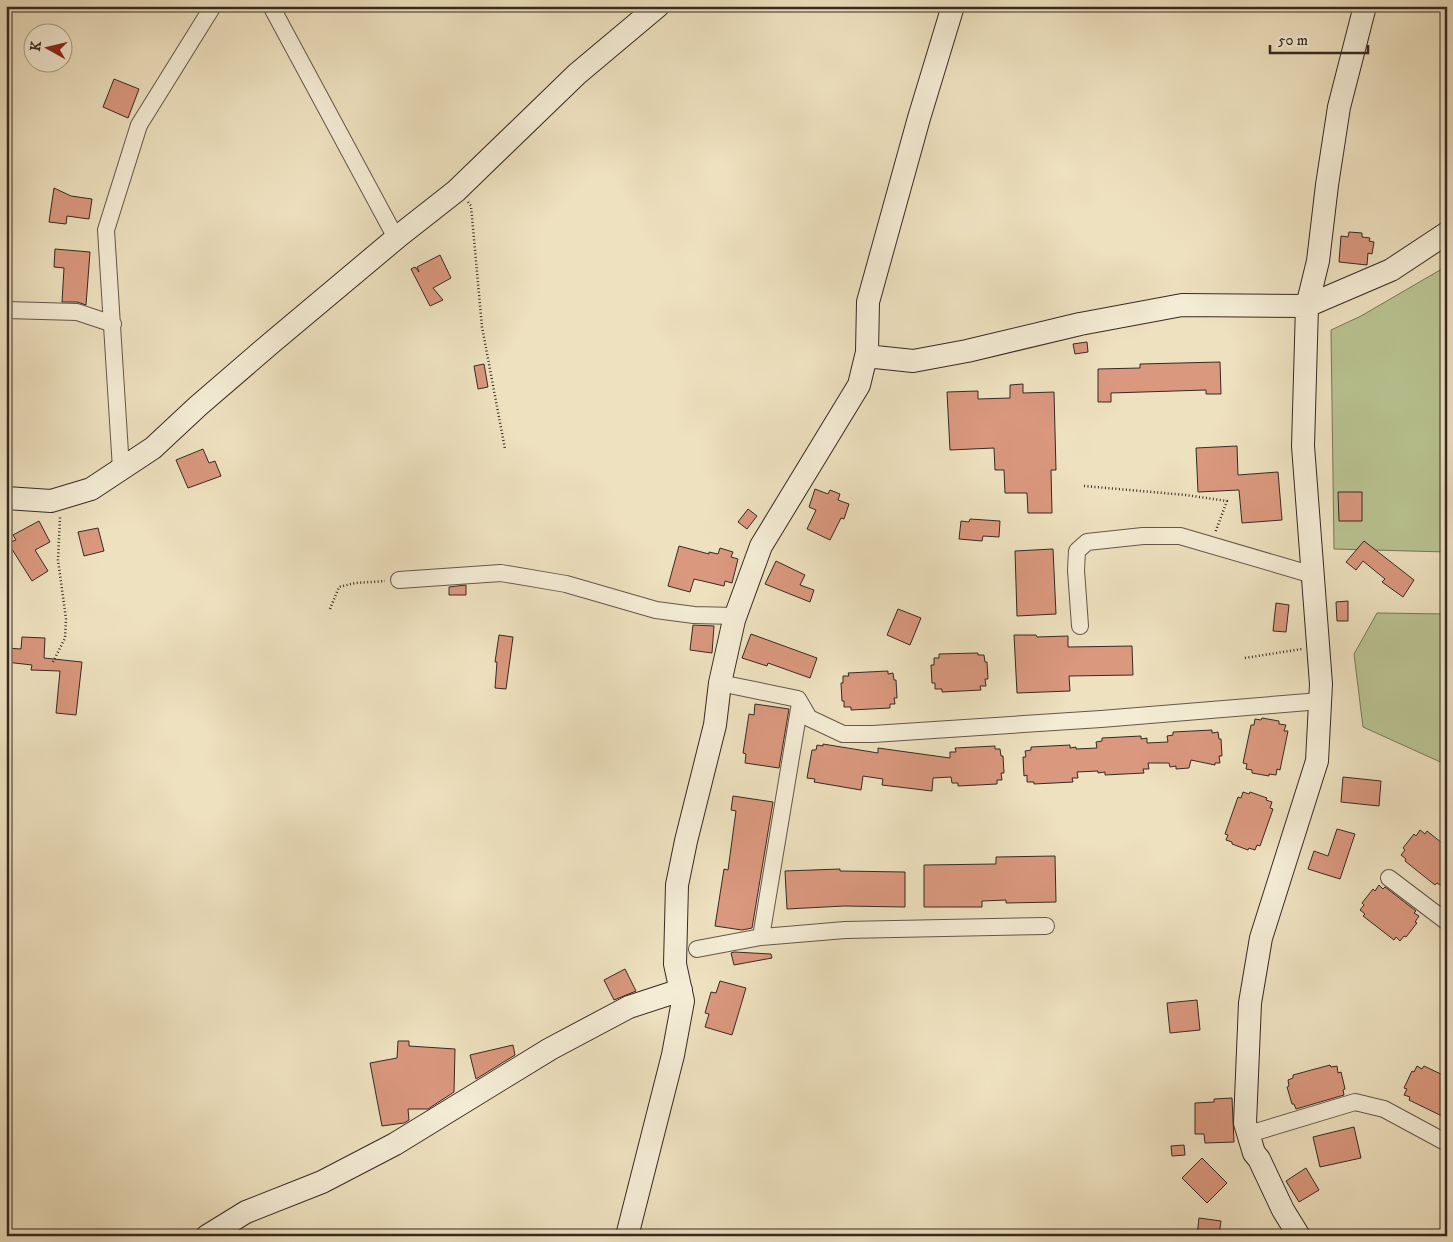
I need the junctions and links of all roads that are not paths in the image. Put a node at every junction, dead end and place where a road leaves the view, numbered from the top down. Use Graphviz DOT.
graph roads {
  1 [pos="213,6"];
  2 [pos="271,6"];
  3 [pos="658,6"];
  4 [pos="953,6"];
  5 [pos="1366,6"];
  6 [pos="1447,233"];
  7 [pos="396,238"];
  8 [pos="1307,306"];
  9 [pos="6,310"];
  10 [pos="113,324"];
  11 [pos="866,356"];
  12 [pos="121,469"];
  13 [pos="6,498"];
  14 [pos="1313,575"];
  15 [pos="399,580"];
  16 [pos="735,616"];
  17 [pos="1080,626"];
  18 [pos="720,683"];
  19 [pos="1320,701"];
  20 [pos="800,703"];
  21 [pos="1389,878"];
  22 [pos="1447,922"];
  23 [pos="1046,926"];
  24 [pos="760,936"];
  25 [pos="697,948"];
  26 [pos="681,990"];
  27 [pos="1249,1134"];
  28 [pos="1447,1143"];
  29 [pos="207,1236"];
  30 [pos="627,1236"];
  31 [pos="1299,1236"];
  1 -- 10 [label="street"];
  2 -- 7 [label="street"];
  3 -- 7 [label="street"];
  4 -- 11 [label="street"];
  5 -- 8 [label="street"];
  6 -- 8 [label="street"];
  7 -- 12 [label="street"];
  8 -- 11 [label="street"];
  8 -- 14 [label="street"];
  9 -- 10 [label="street"];
  10 -- 12 [label="street"];
  11 -- 16 [label="street"];
  12 -- 13 [label="street"];
  14 -- 17 [label="street"];
  14 -- 19 [label="street"];
  15 -- 16 [label="street"];
  16 -- 18 [label="street"];
  18 -- 20 [label="street"];
  18 -- 26 [label="street"];
  19 -- 20 [label="street"];
  19 -- 27 [label="street"];
  20 -- 24 [label="street"];
  21 -- 22 [label="street"];
  23 -- 24 [label="street"];
  24 -- 25 [label="street"];
  26 -- 29 [label="street"];
  26 -- 30 [label="street"];
  27 -- 28 [label="street"];
  27 -- 31 [label="street"];
}
